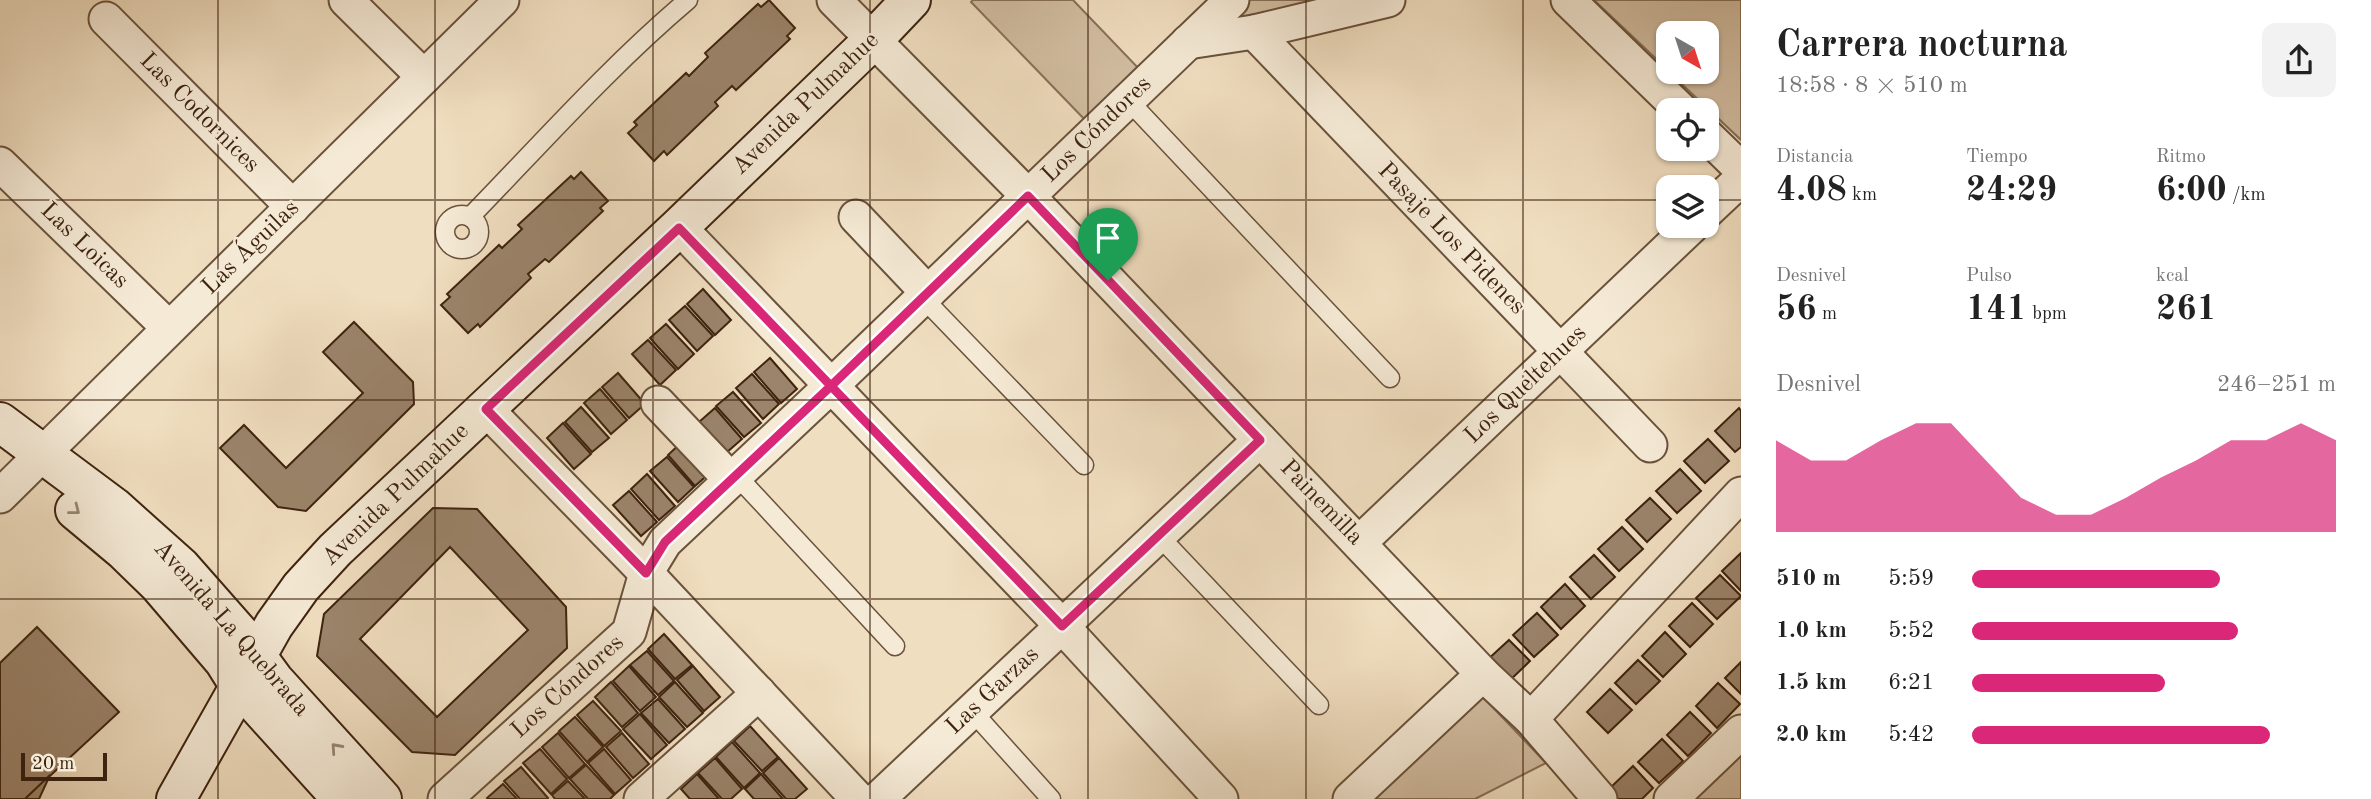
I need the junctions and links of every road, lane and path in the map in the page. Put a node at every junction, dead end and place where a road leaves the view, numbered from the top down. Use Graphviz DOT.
graph roads {
  1 [pos="346,0"];
  2 [pos="502,0"];
  3 [pos="688,0"];
  4 [pos="834,0"];
  5 [pos="911,0"];
  6 [pos="1232,0"];
  7 [pos="1388,0"];
  8 [pos="1569,0"];
  9 [pos="106,19"];
  10 [pos="1254,32"];
  11 [pos="873,40"];
  12 [pos="1188,43"];
  13 [pos="424,77"];
  14 [pos="1669,98"];
  15 [pos="1128,100"];
  16 [pos="1719,148"];
  17 [pos="0,164"];
  18 [pos="1741,169"];
  19 [pos="1741,179"];
  20 [pos="1028,196"];
  21 [pos="1719,200"];
  22 [pos="293,207"];
  23 [pos="470,217"];
  24 [pos="856,217"];
  25 [pos="679,228"];
  26 [pos="1679,238"];
  27 [pos="926,295"];
  28 [pos="169,328"];
  29 [pos="1560,352"];
  30 [pos="1390,378"];
  31 [pos="831,386"];
  32 [pos="658,403"];
  33 [pos="486,409"];
  34 [pos="0,422"];
  35 [pos="1260,440"];
  36 [pos="1650,445"];
  37 [pos="1084,465"];
  38 [pos="16,469"];
  39 [pos="733,477"];
  40 [pos="1741,494"];
  41 [pos="1158,536"];
  42 [pos="1359,543"];
  43 [pos="646,573"];
  44 [pos="1062,626"];
  45 [pos="895,646"];
  46 [pos="247,670"];
  47 [pos="1483,674"];
  48 [pos="758,694"];
  49 [pos="1319,705"];
  50 [pos="972,711"];
  51 [pos="1531,719"];
  52 [pos="1741,732"];
  53 [pos="843,794"];
  54 [pos="176,799"];
  55 [pos="342,799"];
  56 [pos="382,799"];
  57 [pos="445,799"];
  58 [pos="641,799"];
  59 [pos="878,799"];
  60 [pos="1051,799"];
  61 [pos="1221,799"];
  62 [pos="1350,799"];
  63 [pos="1600,799"];
  64 [pos="1671,799"];
  1 -- 13 [label="street"];
  2 -- 13 [label="street, Las Águilas"];
  3 -- 23 [label="lane"];
  4 -- 11 [label="street, Painemilla"];
  5 -- 11 [label="street, Avenida Pulmahue"];
  6 -- 12 [label="street, Los Cóndores"];
  7 -- 10 [label="street"];
  8 -- 14 [label="street"];
  9 -- 22 [label="street, Las Codornices"];
  10 -- 12 [label="street"];
  10 -- 29 [label="street, Pasaje Los Pidenes"];
  11 -- 20 [label="street, Painemilla"];
  11 -- 25 [label="street, Avenida Pulmahue"];
  12 -- 15 [label="street, Los Cóndores"];
  13 -- 22 [label="street, Las Águilas"];
  15 -- 20 [label="street, Los Cóndores"];
  15 -- 30 [label="lane"];
  16 -- 18 [label="street"];
  17 -- 28 [label="street, Las Loicas"];
  19 -- 21 [label="street"];
  20 -- 27 [label="street, Los Cóndores"];
  20 -- 35 [label="street, Painemilla"];
  22 -- 28 [label="street, Las Águilas"];
  24 -- 27 [label="street"];
  25 -- 31 [label="street"];
  25 -- 33 [label="street, Avenida Pulmahue"];
  26 -- 29 [label="street, Los Queltehues"];
  27 -- 31 [label="street, Los Cóndores"];
  27 -- 37 [label="lane"];
  28 -- 38 [label="street, Las Águilas"];
  29 -- 36 [label="street, Pasaje Los Pidenes"];
  29 -- 42 [label="street, Los Queltehues"];
  31 -- 39 [label="street, Los Cóndores"];
  31 -- 44 [label="street"];
  32 -- 39 [label="street"];
  33 -- 43 [label="street"];
  33 -- 46 [label="street, Avenida Pulmahue"];
  34 -- 38 [label="street, Avenida La Quebrada"];
  35 -- 41 [label="street, Las Garzas"];
  35 -- 42 [label="street, Painemilla"];
  38 -- 46 [label="street, Avenida La Quebrada"];
  39 -- 43 [label="street, Los Cóndores"];
  39 -- 45 [label="lane"];
  40 -- 51 [label="street"];
  41 -- 44 [label="street, Las Garzas"];
  41 -- 49 [label="lane"];
  42 -- 47 [label="street, Painemilla"];
  43 -- 48 [label="street"];
  43 -- 57 [label="street, Los Cóndores"];
  44 -- 50 [label="street, Las Garzas"];
  44 -- 61 [label="street"];
  46 -- 54 [label="street, Avenida Pulmahue"];
  46 -- 55 [label="street, Avenida La Quebrada"];
  56 -- 46 [label="street, Avenida La Quebrada, one-way"];
  47 -- 51 [label="street, Painemilla"];
  47 -- 62 [label="street"];
  48 -- 53 [label="street"];
  48 -- 58 [label="street"];
  50 -- 59 [label="street, Las Garzas"];
  50 -- 60 [label="lane"];
  51 -- 63 [label="street, Painemilla"];
  52 -- 64 [label="street"];
}
